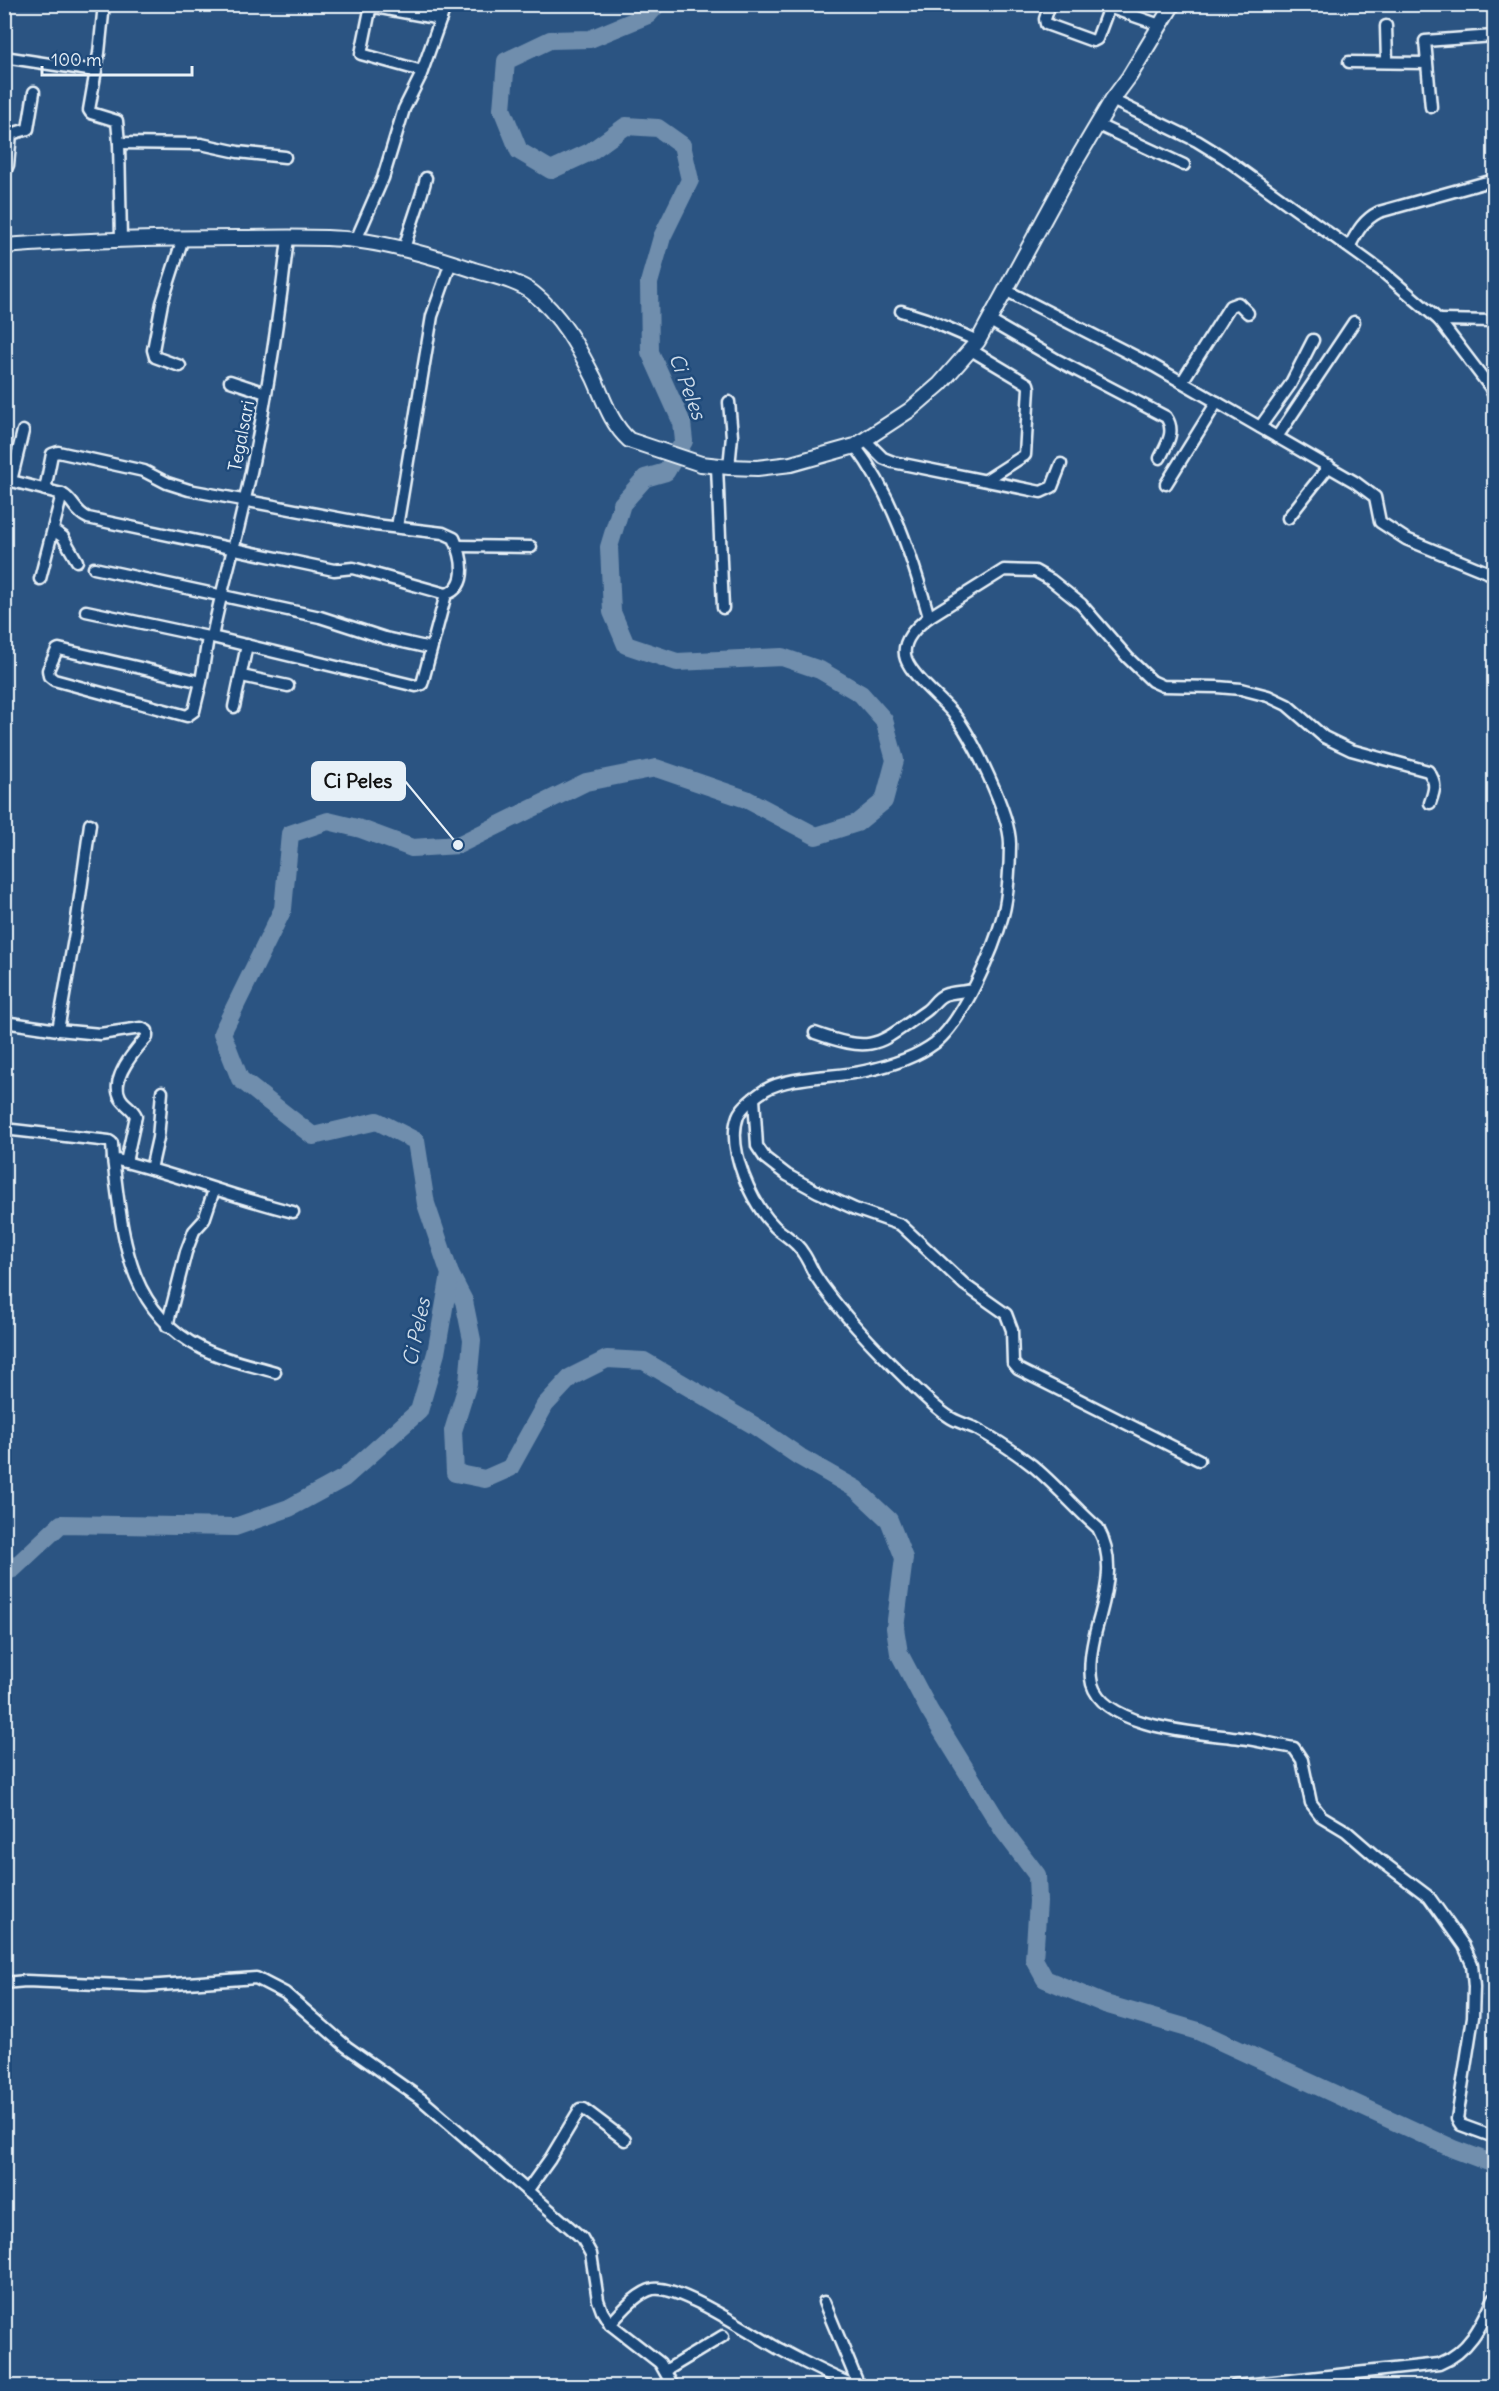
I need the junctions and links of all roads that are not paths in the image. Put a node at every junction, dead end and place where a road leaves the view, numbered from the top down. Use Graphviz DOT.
graph roads {
  1 [pos="104,4"];
  2 [pos="446,4"];
  3 [pos="1050,4"];
  4 [pos="1173,4"];
  5 [pos="1105,6"];
  6 [pos="441,19"];
  7 [pos="1160,25"];
  8 [pos="1386,26"];
  9 [pos="1494,36"];
  10 [pos="4,57"];
  11 [pos="1349,62"];
  12 [pos="1387,62"];
  13 [pos="1426,63"];
  14 [pos="95,71"];
  15 [pos="422,71"];
  16 [pos="34,92"];
  17 [pos="1112,100"];
  18 [pos="1431,106"];
  19 [pos="1098,125"];
  20 [pos="119,143"];
  21 [pos="285,157"];
  22 [pos="1184,165"];
  23 [pos="4,174"];
  24 [pos="426,178"];
  25 [pos="1494,180"];
  26 [pos="183,238"];
  27 [pos="288,238"];
  28 [pos="121,239"];
  29 [pos="356,240"];
  30 [pos="4,246"];
  31 [pos="1349,247"];
  32 [pos="404,250"];
  33 [pos="451,262"];
  34 [pos="1007,291"];
  35 [pos="902,311"];
  36 [pos="1248,313"];
  37 [pos="1439,320"];
  38 [pos="990,321"];
  39 [pos="1494,321"];
  40 [pos="1354,322"];
  41 [pos="1313,340"];
  42 [pos="974,346"];
  43 [pos="180,366"];
  44 [pos="230,381"];
  45 [pos="1182,382"];
  46 [pos="266,393"];
  47 [pos="1494,396"];
  48 [pos="729,402"];
  49 [pos="1217,402"];
  50 [pos="1260,427"];
  51 [pos="23,431"];
  52 [pos="1277,437"];
  53 [pos="861,443"];
  54 [pos="1160,458"];
  55 [pos="1061,464"];
  56 [pos="1329,466"];
  57 [pos="723,467"];
  58 [pos="8,480"];
  59 [pos="986,480"];
  60 [pos="1166,484"];
  61 [pos="45,490"];
  62 [pos="62,494"];
  63 [pos="245,500"];
  64 [pos="1288,518"];
  65 [pos="397,527"];
  66 [pos="53,530"];
  67 [pos="458,546"];
  68 [pos="531,547"];
  69 [pos="232,548"];
  70 [pos="77,561"];
  71 [pos="94,568"];
  72 [pos="1494,574"];
  73 [pos="40,579"];
  74 [pos="446,594"];
  75 [pos="220,595"];
  76 [pos="723,608"];
  77 [pos="86,611"];
  78 [pos="929,617"];
  79 [pos="210,637"];
  80 [pos="247,645"];
  81 [pos="430,648"];
  82 [pos="242,676"];
  83 [pos="201,682"];
  84 [pos="288,686"];
  85 [pos="234,707"];
  86 [pos="1430,803"];
  87 [pos="90,824"];
  88 [pos="971,990"];
  89 [pos="4,1022"];
  90 [pos="58,1030"];
  91 [pos="815,1033"];
  92 [pos="162,1092"];
  93 [pos="754,1098"];
  94 [pos="4,1129"];
  95 [pos="113,1159"];
  96 [pos="126,1162"];
  97 [pos="152,1169"];
  98 [pos="214,1190"];
  99 [pos="293,1212"];
  100 [pos="167,1326"];
  101 [pos="275,1372"];
  102 [pos="1199,1460"];
  103 [pos="4,1983"];
  104 [pos="1494,2137"];
  105 [pos="625,2140"];
  106 [pos="527,2191"];
  107 [pos="1494,2298"];
  108 [pos="824,2302"];
  109 [pos="610,2324"];
  110 [pos="723,2336"];
  111 [pos="665,2371"];
  112 [pos="674,2386"];
  113 [pos="857,2386"];
  114 [pos="1235,2386"];
  1 -- 14 [label="street"];
  2 -- 6 [label="street"];
  3 -- 5 [label="street"];
  4 -- 7 [label="main road"];
  5 -- 7 [label="street"];
  6 -- 15 [label="street"];
  6 -- 15 [label="street"];
  7 -- 17 [label="main road"];
  8 -- 12 [label="street"];
  9 -- 13 [label="street"];
  10 -- 14 [label="street"];
  11 -- 12 [label="street"];
  12 -- 13 [label="street"];
  13 -- 18 [label="street"];
  14 -- 20 [label="street"];
  15 -- 29 [label="street"];
  16 -- 23 [label="street"];
  17 -- 19 [label="main road"];
  17 -- 31 [label="street"];
  19 -- 22 [label="street"];
  19 -- 34 [label="main road"];
  20 -- 21 [label="street"];
  20 -- 28 [label="street"];
  24 -- 32 [label="street"];
  25 -- 31 [label="street"];
  26 -- 27 [label="main road"];
  26 -- 28 [label="main road"];
  26 -- 43 [label="street"];
  27 -- 29 [label="main road"];
  27 -- 46 [label="street, Tegalsari"];
  28 -- 30 [label="main road"];
  29 -- 32 [label="main road"];
  31 -- 37 [label="street"];
  32 -- 33 [label="main road"];
  33 -- 57 [label="main road"];
  33 -- 65 [label="street"];
  34 -- 38 [label="main road"];
  34 -- 45 [label="street"];
  35 -- 42 [label="street"];
  36 -- 45 [label="street"];
  37 -- 39 [label="street"];
  37 -- 47 [label="street"];
  38 -- 42 [label="main road"];
  38 -- 54 [label="street"];
  40 -- 52 [label="street"];
  41 -- 50 [label="street"];
  42 -- 53 [label="main road"];
  42 -- 59 [label="street"];
  44 -- 46 [label="street"];
  45 -- 49 [label="street"];
  46 -- 63 [label="street, Tegalsari"];
  48 -- 57 [label="street"];
  49 -- 50 [label="street"];
  49 -- 60 [label="street"];
  50 -- 52 [label="street"];
  51 -- 58 [label="street"];
  52 -- 56 [label="street"];
  53 -- 57 [label="main road"];
  53 -- 59 [label="street"];
  53 -- 78 [label="street"];
  55 -- 59 [label="street"];
  56 -- 64 [label="street"];
  56 -- 72 [label="street"];
  57 -- 76 [label="street"];
  58 -- 61 [label="street"];
  61 -- 62 [label="street"];
  61 -- 63 [label="street"];
  62 -- 66 [label="street"];
  62 -- 69 [label="street"];
  63 -- 65 [label="street"];
  63 -- 69 [label="street, Tegalsari"];
  65 -- 67 [label="street"];
  66 -- 70 [label="street"];
  66 -- 73 [label="street"];
  67 -- 68 [label="street"];
  67 -- 74 [label="street"];
  69 -- 74 [label="street"];
  69 -- 75 [label="street, Tegalsari"];
  71 -- 75 [label="street"];
  74 -- 81 [label="street"];
  75 -- 79 [label="street, Tegalsari"];
  75 -- 81 [label="street"];
  77 -- 79 [label="street"];
  78 -- 86 [label="street"];
  78 -- 88 [label="street"];
  79 -- 80 [label="street"];
  79 -- 83 [label="street, Tegalsari"];
  80 -- 81 [label="street"];
  80 -- 82 [label="street"];
  82 -- 84 [label="street"];
  82 -- 85 [label="street"];
  83 -- 83 [label="street, Tegalsari"];
  87 -- 90 [label="street"];
  88 -- 91 [label="street"];
  88 -- 93 [label="street"];
  89 -- 90 [label="street"];
  90 -- 96 [label="street"];
  92 -- 97 [label="street"];
  93 -- 102 [label="street"];
  93 -- 104 [label="street"];
  94 -- 95 [label="street"];
  95 -- 96 [label="street"];
  95 -- 100 [label="street"];
  96 -- 97 [label="street"];
  97 -- 98 [label="street"];
  98 -- 99 [label="street"];
  98 -- 100 [label="street"];
  100 -- 101 [label="street"];
  103 -- 106 [label="street"];
  105 -- 106 [label="street"];
  106 -- 109 [label="street"];
  107 -- 114 [label="street"];
  108 -- 113 [label="street"];
  109 -- 111 [label="street"];
  109 -- 113 [label="street"];
  110 -- 111 [label="street"];
  111 -- 112 [label="street"];
}
